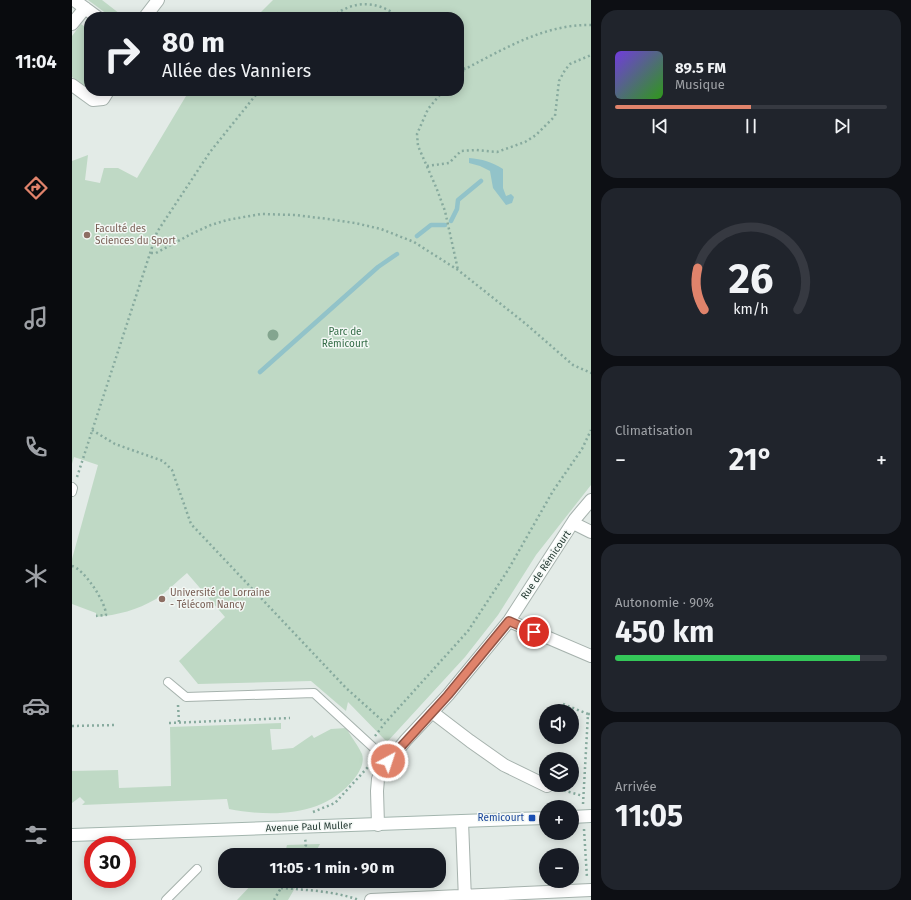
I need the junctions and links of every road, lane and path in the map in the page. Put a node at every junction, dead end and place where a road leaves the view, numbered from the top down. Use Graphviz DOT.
graph roads {
  1 [pos="74,0"];
  2 [pos="158,0"];
  3 [pos="363,0"];
  4 [pos="360,3"];
  5 [pos="84,8"];
  6 [pos="90,12"];
  7 [pos="149,12"];
  8 [pos="338,12"];
  9 [pos="392,12"];
  10 [pos="72,24"];
  11 [pos="591,25"];
  12 [pos="591,54"];
  13 [pos="465,69"];
  14 [pos="72,85"];
  15 [pos="84,94"];
  16 [pos="87,96"];
  17 [pos="105,96"];
  18 [pos="255,96"];
  19 [pos="439,96"];
  20 [pos="427,166"];
  21 [pos="151,253"];
  22 [pos="458,270"];
  23 [pos="591,374"];
  24 [pos="92,430"];
  25 [pos="591,430"];
  26 [pos="72,489"];
  27 [pos="591,500"];
  28 [pos="573,523"];
  29 [pos="591,532"];
  30 [pos="72,566"];
  31 [pos="96,616"];
  32 [pos="509,621"];
  33 [pos="591,656"];
  34 [pos="168,682"];
  35 [pos="178,704"];
  36 [pos="579,710"];
  37 [pos="432,712"];
  38 [pos="590,714"];
  39 [pos="290,718"];
  40 [pos="170,722"];
  41 [pos="179,722"];
  42 [pos="116,725"];
  43 [pos="72,726"];
  44 [pos="383,758"];
  45 [pos="539,782"];
  46 [pos="569,792"];
  47 [pos="583,796"];
  48 [pos="310,814"];
  49 [pos="582,817"];
  50 [pos="539,818"];
  51 [pos="462,821"];
  52 [pos="378,825"];
  53 [pos="72,836"];
  54 [pos="305,837"];
  55 [pos="304,848"];
  56 [pos="197,869"];
  57 [pos="281,888"];
  58 [pos="590,890"];
  59 [pos="465,898"];
  60 [pos="166,900"];
  61 [pos="274,900"];
  62 [pos="360,900"];
  63 [pos="372,900"];
  1 -- 5 [label="street"];
  2 -- 7 [label="street"];
  3 -- 4 [label="path"];
  4 -- 8 [label="path"];
  4 -- 9 [label="path"];
  5 -- 6 [label="street"];
  5 -- 10 [label="street"];
  11 -- 13 [label="path"];
  12 -- 20 [label="path"];
  14 -- 15 [label="street"];
  16 -- 17 [label="street"];
  18 -- 21 [label="path"];
  19 -- 20 [label="path"];
  20 -- 22 [label="path"];
  21 -- 22 [label="path"];
  21 -- 24 [label="path"];
  22 -- 23 [label="path"];
  24 -- 25 [label="path"];
  24 -- 26 [label="path"];
  27 -- 28 [label="street, Rue de Rémicourt"];
  28 -- 29 [label="street"];
  28 -- 32 [label="street, Rue de Rémicourt"];
  30 -- 31 [label="path"];
  32 -- 33 [label="street"];
  32 -- 37 [label="street, Rue de Rémicourt"];
  34 -- 44 [label="lane"];
  35 -- 41 [label="path"];
  36 -- 38 [label="path"];
  37 -- 44 [label="street, Rue de Rémicourt"];
  37 -- 45 [label="street"];
  38 -- 47 [label="path"];
  39 -- 41 [label="path"];
  40 -- 41 [label="path"];
  42 -- 43 [label="path"];
  44 -- 48 [label="path"];
  44 -- 52 [label="street, Rue de Rémicourt"];
  46 -- 47 [label="path"];
  47 -- 49 [label="path"];
  49 -- 58 [label="path"];
  50 -- 51 [label="street, Avenue Paul Muller"];
  51 -- 52 [label="street, Avenue Paul Muller"];
  51 -- 59 [label="street"];
  52 -- 53 [label="street, Avenue Paul Muller"];
  54 -- 55 [label="path"];
  56 -- 60 [label="lane"];
  57 -- 61 [label="path"];
  57 -- 62 [label="path"];
  58 -- 59 [label="street"];
  59 -- 63 [label="street"];
}
